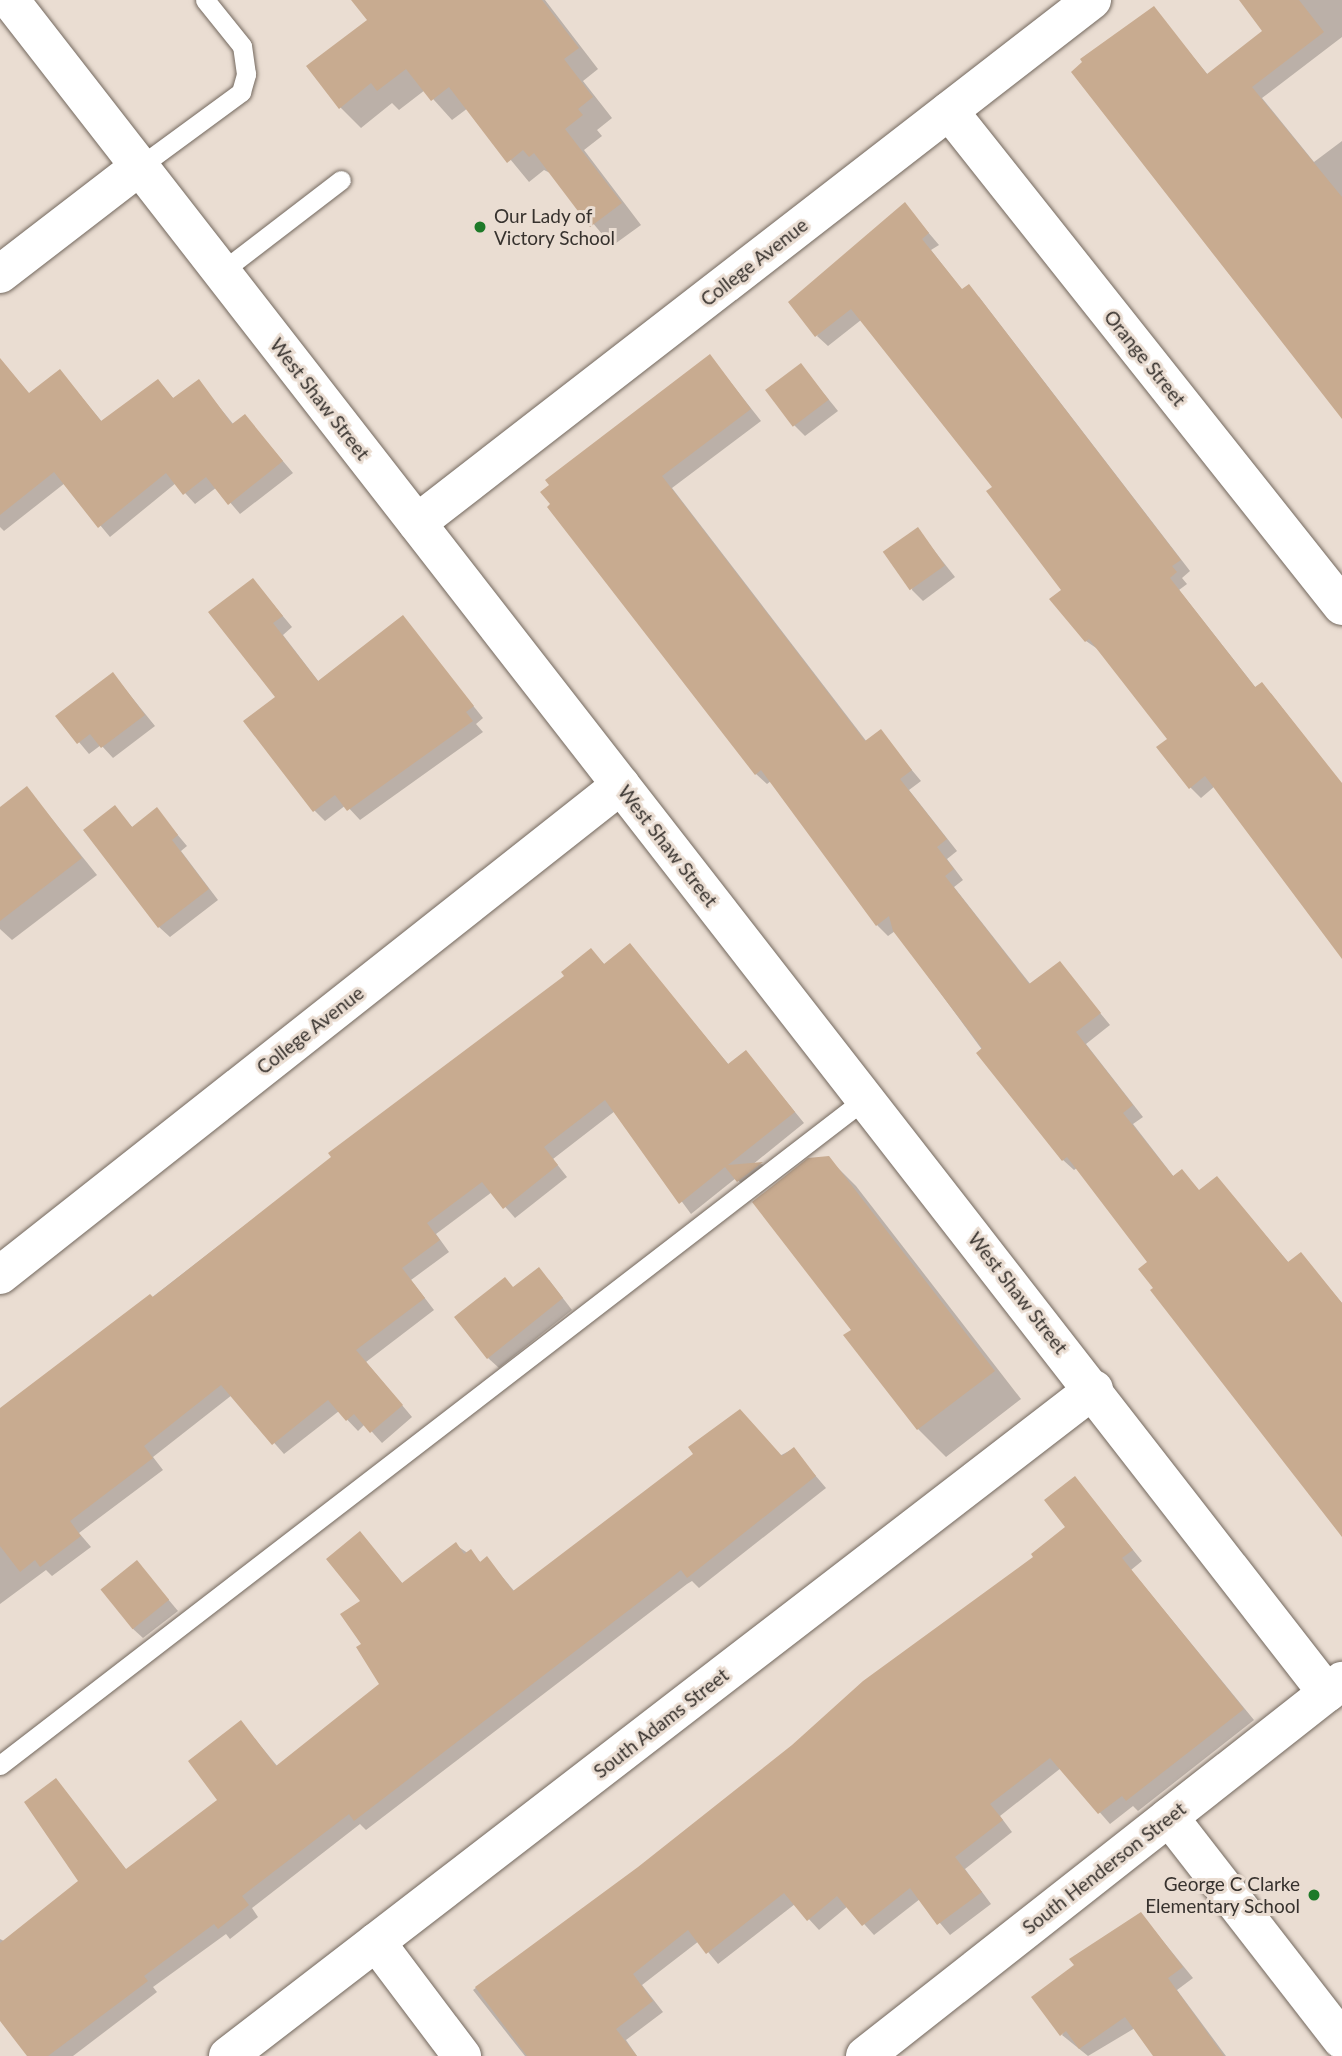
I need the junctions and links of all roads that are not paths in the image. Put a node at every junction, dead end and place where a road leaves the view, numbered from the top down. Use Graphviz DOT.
graph roads {
  1 [pos="10,0"];
  2 [pos="205,0"];
  3 [pos="1092,0"];
  4 [pos="949,111"];
  5 [pos="139,167"];
  6 [pos="341,180"];
  7 [pos="221,272"];
  8 [pos="0,274"];
  9 [pos="417,523"];
  10 [pos="1342,606"];
  11 [pos="621,785"];
  12 [pos="866,1098"];
  13 [pos="0,1275"];
  14 [pos="1094,1389"];
  15 [pos="1334,1687"];
  16 [pos="0,1765"];
  17 [pos="1169,1817"];
  18 [pos="376,1942"];
  19 [pos="1342,2040"];
  20 [pos="228,2056"];
  21 [pos="462,2056"];
  22 [pos="865,2056"];
  1 -- 5 [label="street, West Shaw Street"];
  2 -- 5 [label="lane"];
  3 -- 4 [label="street, College Avenue"];
  4 -- 9 [label="street, College Avenue"];
  4 -- 10 [label="street, Orange Street"];
  5 -- 7 [label="street, West Shaw Street"];
  5 -- 8 [label="street"];
  6 -- 7 [label="lane"];
  7 -- 9 [label="street, West Shaw Street"];
  9 -- 11 [label="street, West Shaw Street"];
  11 -- 12 [label="street, West Shaw Street"];
  11 -- 13 [label="street, College Avenue"];
  12 -- 14 [label="street, West Shaw Street"];
  12 -- 16 [label="lane"];
  14 -- 15 [label="street, West Shaw Street"];
  14 -- 18 [label="street, South Adams Street"];
  15 -- 17 [label="street, South Henderson Street"];
  17 -- 19 [label="street"];
  17 -- 22 [label="street, South Henderson Street"];
  18 -- 20 [label="street, South Adams Street"];
  18 -- 21 [label="street"];
}
